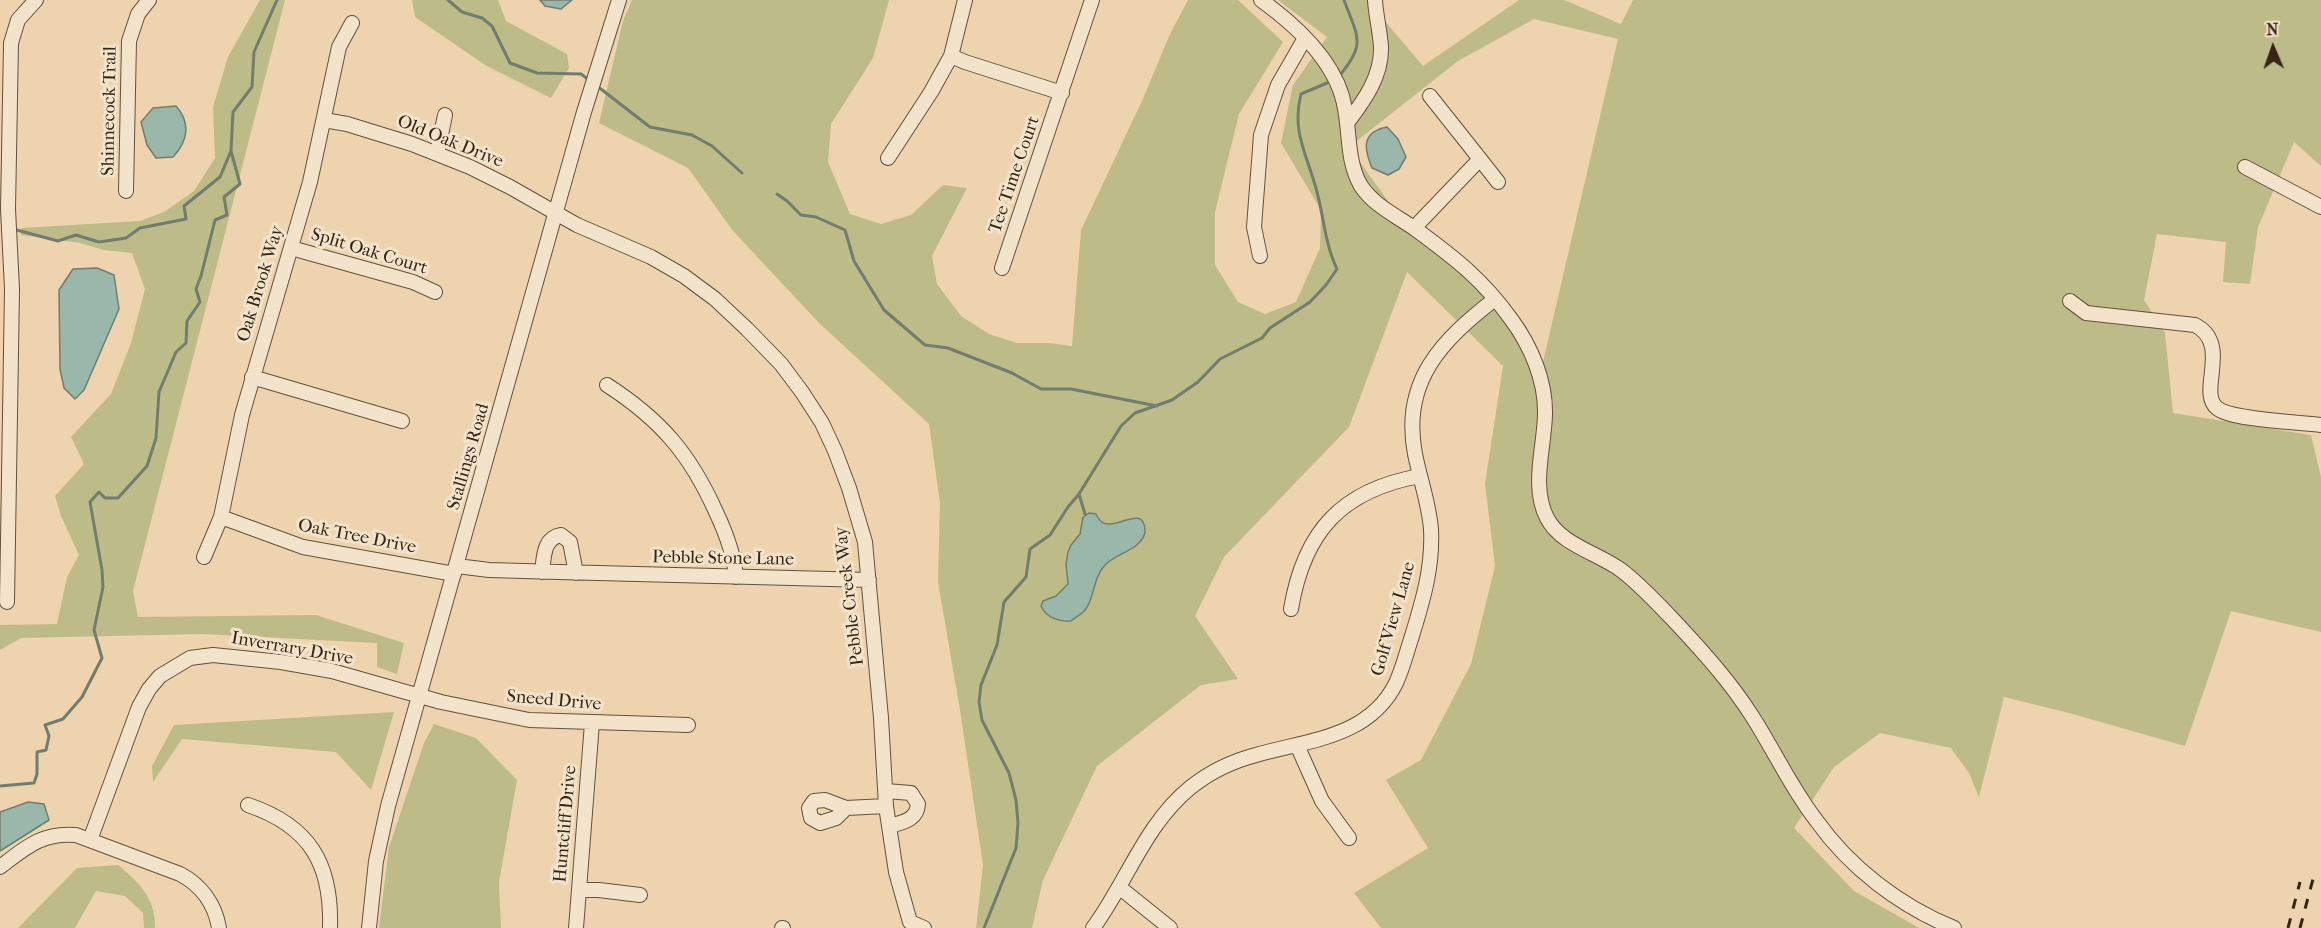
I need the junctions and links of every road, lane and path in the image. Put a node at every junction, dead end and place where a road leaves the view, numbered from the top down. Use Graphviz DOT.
graph roads {
  1 [pos="36,0"];
  2 [pos="149,0"];
  3 [pos="619,0"];
  4 [pos="964,0"];
  5 [pos="1092,0"];
  6 [pos="1261,0"];
  7 [pos="1375,0"];
  8 [pos="352,23"];
  9 [pos="1305,38"];
  10 [pos="951,56"];
  11 [pos="1062,93"];
  12 [pos="1430,96"];
  13 [pos="446,115"];
  14 [pos="324,120"];
  15 [pos="1347,123"];
  16 [pos="437,154"];
  17 [pos="888,158"];
  18 [pos="1479,159"];
  19 [pos="2245,167"];
  20 [pos="1498,182"];
  21 [pos="126,191"];
  22 [pos="2321,207"];
  23 [pos="557,213"];
  24 [pos="1414,228"];
  25 [pos="291,248"];
  26 [pos="1260,256"];
  27 [pos="1002,268"];
  28 [pos="435,292"];
  29 [pos="1495,298"];
  30 [pos="2070,301"];
  31 [pos="252,377"];
  32 [pos="607,385"];
  33 [pos="402,421"];
  34 [pos="2321,424"];
  35 [pos="1420,476"];
  36 [pos="221,517"];
  37 [pos="204,557"];
  38 [pos="456,570"];
  39 [pos="542,572"];
  40 [pos="576,573"];
  41 [pos="736,577"];
  42 [pos="869,580"];
  43 [pos="7,602"];
  44 [pos="1291,609"];
  45 [pos="419,696"];
  46 [pos="592,723"];
  47 [pos="688,725"];
  48 [pos="1298,745"];
  49 [pos="886,791"];
  50 [pos="248,805"];
  51 [pos="886,806"];
  52 [pos="846,808"];
  53 [pos="890,826"];
  54 [pos="1349,838"];
  55 [pos="90,840"];
  56 [pos="0,867"];
  57 [pos="1119,887"];
  58 [pos="579,890"];
  59 [pos="640,895"];
  60 [pos="905,925"];
  61 [pos="219,928"];
  62 [pos="330,928"];
  63 [pos="369,928"];
  64 [pos="576,928"];
  65 [pos="924,928"];
  66 [pos="1094,928"];
  67 [pos="1170,928"];
  68 [pos="1954,928"];
  1 -- 43 [label="street"];
  2 -- 21 [label="street, Shinnecock Trail"];
  3 -- 23 [label="street, Stallings Road"];
  4 -- 10 [label="street"];
  5 -- 11 [label="street, Tee Time Court"];
  6 -- 9 [label="street"];
  7 -- 15 [label="street"];
  8 -- 14 [label="street, Oak Brook Way"];
  9 -- 15 [label="street"];
  9 -- 26 [label="street"];
  10 -- 11 [label="street"];
  10 -- 17 [label="street"];
  11 -- 27 [label="street, Tee Time Court"];
  12 -- 18 [label="street"];
  13 -- 16 [label="street"];
  14 -- 16 [label="street, Old Oak Drive"];
  14 -- 25 [label="street, Oak Brook Way"];
  15 -- 24 [label="street"];
  16 -- 23 [label="street, Old Oak Drive"];
  18 -- 20 [label="street"];
  18 -- 24 [label="street"];
  19 -- 22 [label="street"];
  23 -- 38 [label="street, Stallings Road"];
  23 -- 42 [label="street, Pebble Creek Way"];
  24 -- 29 [label="street"];
  25 -- 28 [label="street, Split Oak Court"];
  25 -- 31 [label="street, Oak Brook Way"];
  29 -- 35 [label="street, Golf View Lane"];
  29 -- 68 [label="street"];
  30 -- 34 [label="street"];
  31 -- 33 [label="street"];
  31 -- 36 [label="street, Oak Brook Way"];
  32 -- 41 [label="street"];
  35 -- 44 [label="street"];
  35 -- 48 [label="street, Golf View Lane"];
  36 -- 37 [label="street, Oak Brook Way"];
  36 -- 38 [label="street, Oak Tree Drive"];
  38 -- 39 [label="street, Pebble Stone Lane"];
  38 -- 45 [label="street, Stallings Road"];
  39 -- 40 [label="street, Pebble Stone Lane"];
  39 -- 40 [label="street"];
  40 -- 41 [label="street, Pebble Stone Lane"];
  41 -- 42 [label="street, Pebble Stone Lane"];
  42 -- 49 [label="street, Pebble Creek Way"];
  45 -- 46 [label="street, Sneed Drive"];
  45 -- 55 [label="street, Inverrary Drive"];
  45 -- 63 [label="street, Stallings Road"];
  46 -- 47 [label="street, Sneed Drive"];
  46 -- 58 [label="street, Huntcliff Drive"];
  48 -- 54 [label="street"];
  48 -- 57 [label="street, Golf View Lane"];
  49 -- 51 [label="street, Pebble Creek Way"];
  49 -- 53 [label="street"];
  50 -- 62 [label="street"];
  51 -- 52 [label="street"];
  51 -- 53 [label="street, Pebble Creek Way"];
  53 -- 60 [label="street, Pebble Creek Way"];
  55 -- 56 [label="street"];
  55 -- 61 [label="street"];
  57 -- 66 [label="street, Golf View Lane"];
  57 -- 67 [label="street"];
  58 -- 59 [label="street"];
  58 -- 64 [label="street, Huntcliff Drive"];
  60 -- 65 [label="street, Pebble Creek Way"];
}
